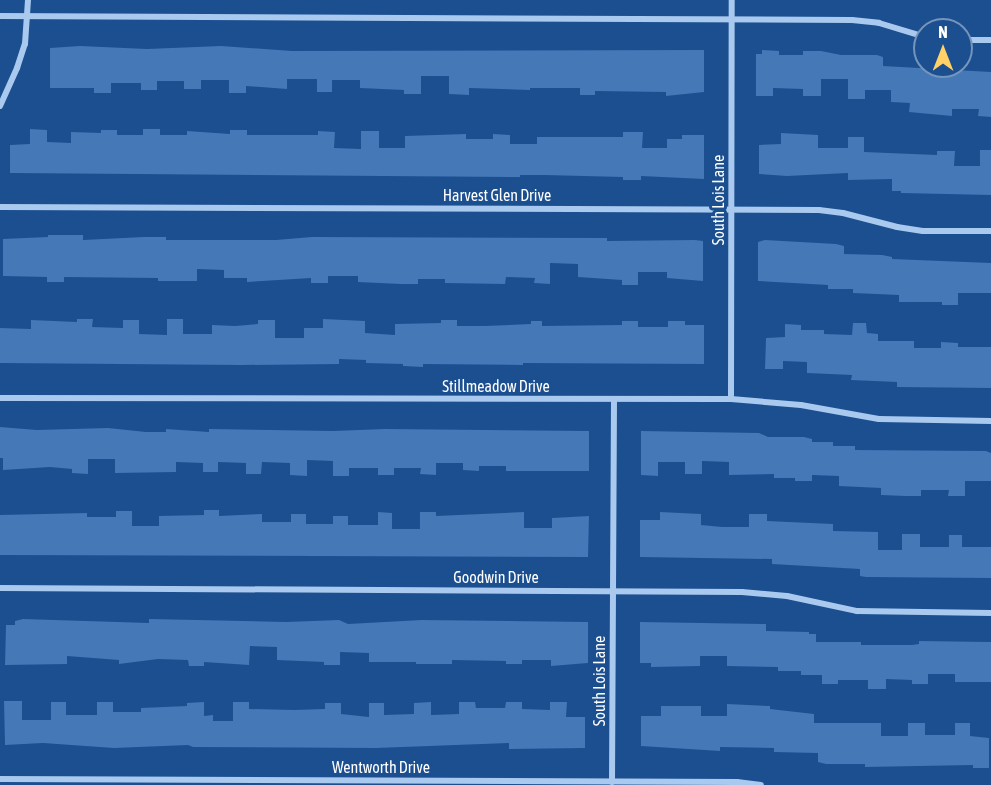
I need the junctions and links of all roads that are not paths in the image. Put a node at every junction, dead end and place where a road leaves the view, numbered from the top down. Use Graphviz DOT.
graph roads {
  1 [pos="28,0"];
  2 [pos="732,0"];
  3 [pos="28,15"];
  4 [pos="0,16"];
  5 [pos="732,19"];
  6 [pos="913,33"];
  7 [pos="973,40"];
  8 [pos="991,40"];
  9 [pos="0,106"];
  10 [pos="0,207"];
  11 [pos="731,210"];
  12 [pos="991,231"];
  13 [pos="0,398"];
  14 [pos="731,399"];
  15 [pos="614,400"];
  16 [pos="991,421"];
  17 [pos="0,588"];
  18 [pos="613,591"];
  19 [pos="991,613"];
  20 [pos="0,778"];
  21 [pos="612,782"];
  22 [pos="737,784"];
  23 [pos="761,785"];
  1 -- 3 [label="street"];
  2 -- 5 [label="street, South Lois Lane"];
  3 -- 4 [label="street"];
  3 -- 5 [label="street"];
  3 -- 9 [label="street"];
  5 -- 6 [label="street"];
  5 -- 11 [label="street, South Lois Lane"];
  7 -- 8 [label="street"];
  10 -- 11 [label="street, Harvest Glen Drive"];
  11 -- 12 [label="street, Harvest Glen Drive"];
  11 -- 14 [label="street, South Lois Lane"];
  13 -- 15 [label="street, Stillmeadow Drive"];
  14 -- 15 [label="street, Stillmeadow Drive"];
  14 -- 16 [label="street, Stillmeadow Drive"];
  15 -- 18 [label="street, South Lois Lane"];
  17 -- 18 [label="street, Goodwin Drive"];
  18 -- 19 [label="street, Goodwin Drive"];
  18 -- 21 [label="street, South Lois Lane"];
  20 -- 21 [label="street, Wentworth Drive"];
  21 -- 22 [label="street, Wentworth Drive"];
  22 -- 23 [label="street, Wentworth Drive"];
}
